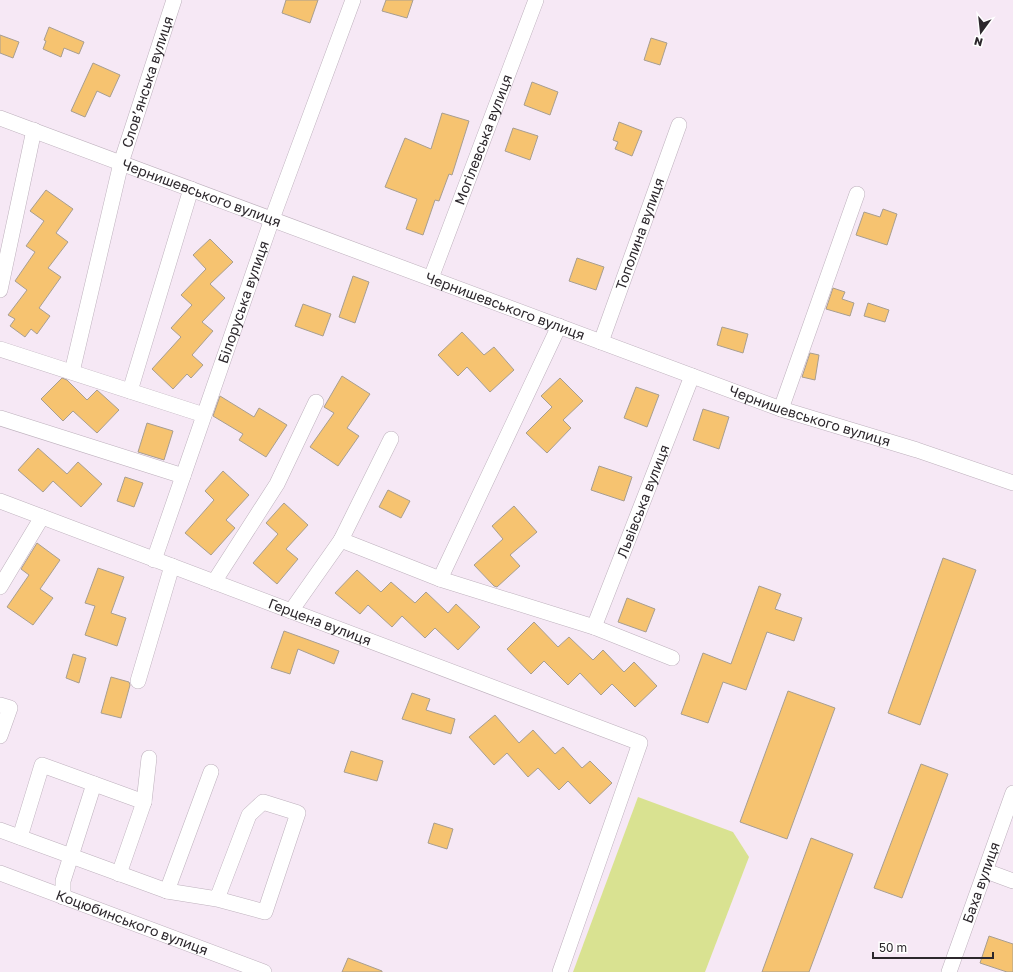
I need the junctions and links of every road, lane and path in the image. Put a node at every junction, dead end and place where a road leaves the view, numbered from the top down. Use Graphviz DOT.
graph roads {
  1 [pos="174,0"];
  2 [pos="353,0"];
  3 [pos="536,0"];
  4 [pos="0,118"];
  5 [pos="679,125"];
  6 [pos="34,130"];
  7 [pos="121,163"];
  8 [pos="191,189"];
  9 [pos="857,194"];
  10 [pos="272,219"];
  11 [pos="431,278"];
  12 [pos="0,290"];
  13 [pos="559,326"];
  14 [pos="601,342"];
  15 [pos="0,349"];
  16 [pos="72,372"];
  17 [pos="692,376"];
  18 [pos="130,391"];
  19 [pos="316,402"];
  20 [pos="781,410"];
  21 [pos="204,416"];
  22 [pos="0,418"];
  23 [pos="391,438"];
  24 [pos="183,476"];
  25 [pos="1013,483"];
  26 [pos="0,501"];
  27 [pos="42,517"];
  28 [pos="341,540"];
  29 [pos="154,560"];
  30 [pos="172,566"];
  31 [pos="440,579"];
  32 [pos="214,582"];
  33 [pos="0,587"];
  34 [pos="291,611"];
  35 [pos="594,627"];
  36 [pos="672,658"];
  37 [pos="138,681"];
  38 [pos="0,705"];
  39 [pos="0,736"];
  40 [pos="149,758"];
  41 [pos="211,772"];
  42 [pos="94,784"];
  43 [pos="1013,793"];
  44 [pos="144,802"];
  45 [pos="0,830"];
  46 [pos="20,837"];
  47 [pos="70,856"];
  48 [pos="986,871"];
  49 [pos="0,873"];
  50 [pos="119,874"];
  51 [pos="1013,881"];
  52 [pos="167,891"];
  53 [pos="63,896"];
  54 [pos="217,899"];
  55 [pos="264,972"];
  56 [pos="560,972"];
  57 [pos="949,972"];
  1 -- 7 [label="street, Слов’янська вулиця"];
  2 -- 10 [label="street, Білоруська вулиця"];
  3 -- 11 [label="street, Могілевська вулиця"];
  4 -- 6 [label="street, Чернишевського вулиця"];
  5 -- 14 [label="street, Тополина вулиця"];
  6 -- 7 [label="street, Чернишевського вулиця"];
  6 -- 12 [label="street"];
  7 -- 8 [label="street, Чернишевського вулиця"];
  7 -- 16 [label="street, Слов’янська вулиця"];
  8 -- 10 [label="street, Чернишевського вулиця"];
  8 -- 18 [label="street"];
  9 -- 20 [label="street"];
  10 -- 11 [label="street, Чернишевського вулиця"];
  10 -- 21 [label="street, Білоруська вулиця"];
  11 -- 13 [label="street, Чернишевського вулиця"];
  13 -- 14 [label="street, Чернишевського вулиця"];
  13 -- 31 [label="street"];
  14 -- 17 [label="street, Чернишевського вулиця"];
  15 -- 16 [label="street"];
  16 -- 18 [label="street"];
  17 -- 20 [label="street, Чернишевського вулиця"];
  17 -- 35 [label="street, Львівська вулиця"];
  18 -- 21 [label="street"];
  19 -- 32 [label="street"];
  20 -- 25 [label="street, Чернишевського вулиця"];
  21 -- 24 [label="street, Білоруська вулиця"];
  22 -- 24 [label="street"];
  23 -- 28 [label="street"];
  24 -- 29 [label="street, Білоруська вулиця"];
  26 -- 27 [label="street, Герцена вулиця"];
  27 -- 29 [label="street, Герцена вулиця"];
  27 -- 33 [label="street"];
  28 -- 31 [label="street"];
  28 -- 34 [label="street"];
  29 -- 30 [label="street, Герцена вулиця"];
  30 -- 32 [label="street, Герцена вулиця"];
  30 -- 37 [label="street"];
  31 -- 35 [label="street"];
  32 -- 34 [label="street, Герцена вулиця"];
  34 -- 56 [label="street, Герцена вулиця"];
  35 -- 36 [label="street"];
  38 -- 39 [label="street"];
  40 -- 44 [label="street"];
  41 -- 52 [label="street"];
  42 -- 44 [label="street"];
  42 -- 46 [label="street"];
  42 -- 47 [label="street"];
  43 -- 48 [label="street, Баха вулиця"];
  44 -- 50 [label="street"];
  45 -- 46 [label="street"];
  46 -- 47 [label="street"];
  47 -- 50 [label="street"];
  47 -- 53 [label="street"];
  48 -- 51 [label="street"];
  48 -- 57 [label="street, Баха вулиця"];
  49 -- 53 [label="street, Коцюбинського вулиця"];
  50 -- 52 [label="street"];
  52 -- 54 [label="street"];
  53 -- 55 [label="street, Коцюбинського вулиця"];
  54 -- 54 [label="street"];
}
